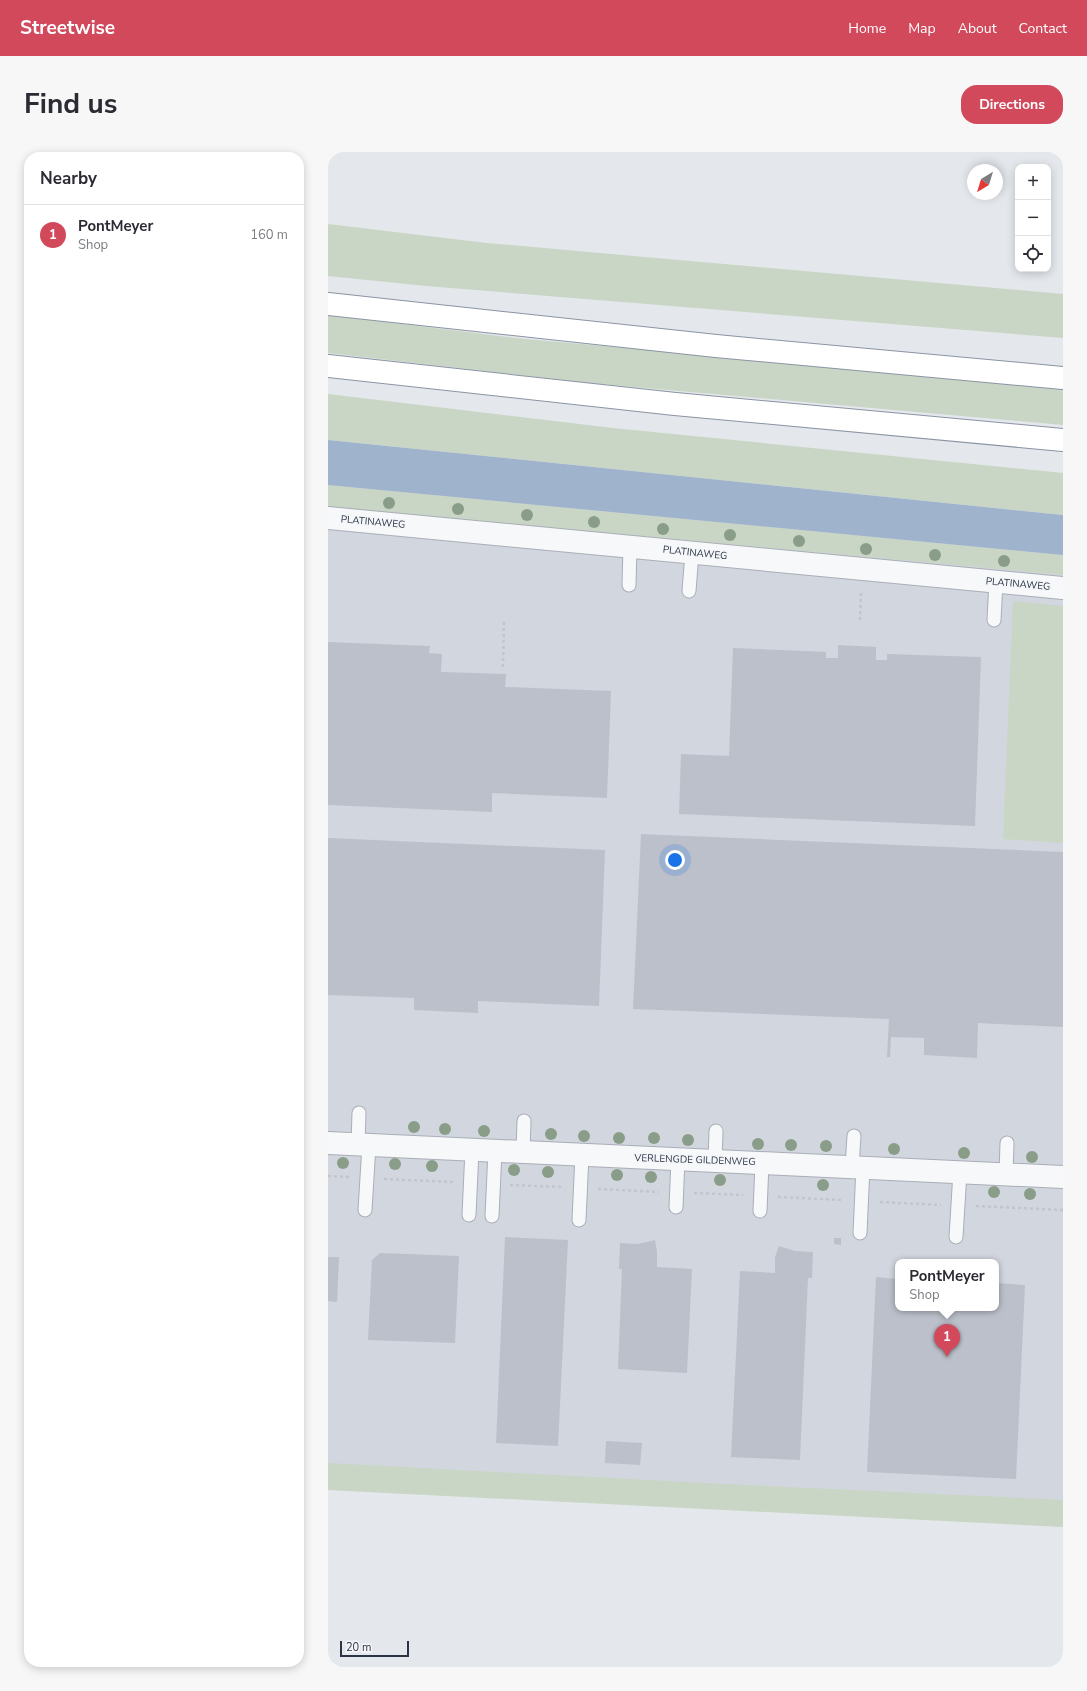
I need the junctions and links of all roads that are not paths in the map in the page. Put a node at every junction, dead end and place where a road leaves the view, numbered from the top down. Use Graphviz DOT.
graph roads {
  1 [pos="328,304"];
  2 [pos="328,366"];
  3 [pos="1063,378"];
  4 [pos="1063,440"];
  5 [pos="328,518"];
  6 [pos="630,547"];
  7 [pos="692,552"];
  8 [pos="996,582"];
  9 [pos="629,585"];
  10 [pos="1063,588"];
  11 [pos="689,591"];
  12 [pos="994,620"];
  13 [pos="359,1113"];
  14 [pos="524,1121"];
  15 [pos="716,1131"];
  16 [pos="854,1136"];
  17 [pos="328,1143"];
  18 [pos="1007,1143"];
  19 [pos="363,1145"];
  20 [pos="472,1150"];
  21 [pos="495,1151"];
  22 [pos="522,1152"];
  23 [pos="582,1155"];
  24 [pos="678,1159"];
  25 [pos="714,1161"];
  26 [pos="762,1162"];
  27 [pos="858,1167"];
  28 [pos="960,1172"];
  29 [pos="1006,1174"];
  30 [pos="1063,1177"];
  31 [pos="676,1207"];
  32 [pos="365,1210"];
  33 [pos="760,1211"];
  34 [pos="469,1215"];
  35 [pos="492,1216"];
  36 [pos="579,1220"];
  37 [pos="860,1233"];
  38 [pos="956,1238"];
  1 -- 3 [label="highway"];
  2 -- 4 [label="highway"];
  5 -- 6 [label="street, PLATINAWEG"];
  6 -- 7 [label="street, PLATINAWEG"];
  6 -- 9 [label="lane"];
  7 -- 8 [label="street, PLATINAWEG"];
  7 -- 11 [label="lane"];
  8 -- 10 [label="street, PLATINAWEG"];
  8 -- 12 [label="lane"];
  13 -- 19 [label="lane"];
  14 -- 22 [label="lane"];
  15 -- 25 [label="lane"];
  16 -- 27 [label="lane"];
  17 -- 19 [label="street, VERLENGDE GILDENWEG"];
  18 -- 29 [label="lane"];
  19 -- 20 [label="street, VERLENGDE GILDENWEG"];
  19 -- 32 [label="lane"];
  20 -- 21 [label="street, VERLENGDE GILDENWEG"];
  20 -- 34 [label="lane"];
  21 -- 22 [label="street, VERLENGDE GILDENWEG"];
  21 -- 35 [label="lane"];
  22 -- 23 [label="street, VERLENGDE GILDENWEG"];
  23 -- 24 [label="street, VERLENGDE GILDENWEG"];
  23 -- 36 [label="lane"];
  24 -- 25 [label="street, VERLENGDE GILDENWEG"];
  24 -- 31 [label="lane"];
  25 -- 26 [label="street, VERLENGDE GILDENWEG"];
  26 -- 27 [label="street, VERLENGDE GILDENWEG"];
  26 -- 33 [label="lane"];
  27 -- 28 [label="street, VERLENGDE GILDENWEG"];
  27 -- 37 [label="lane"];
  28 -- 29 [label="street, VERLENGDE GILDENWEG"];
  28 -- 38 [label="lane"];
  29 -- 30 [label="street, VERLENGDE GILDENWEG"];
}
